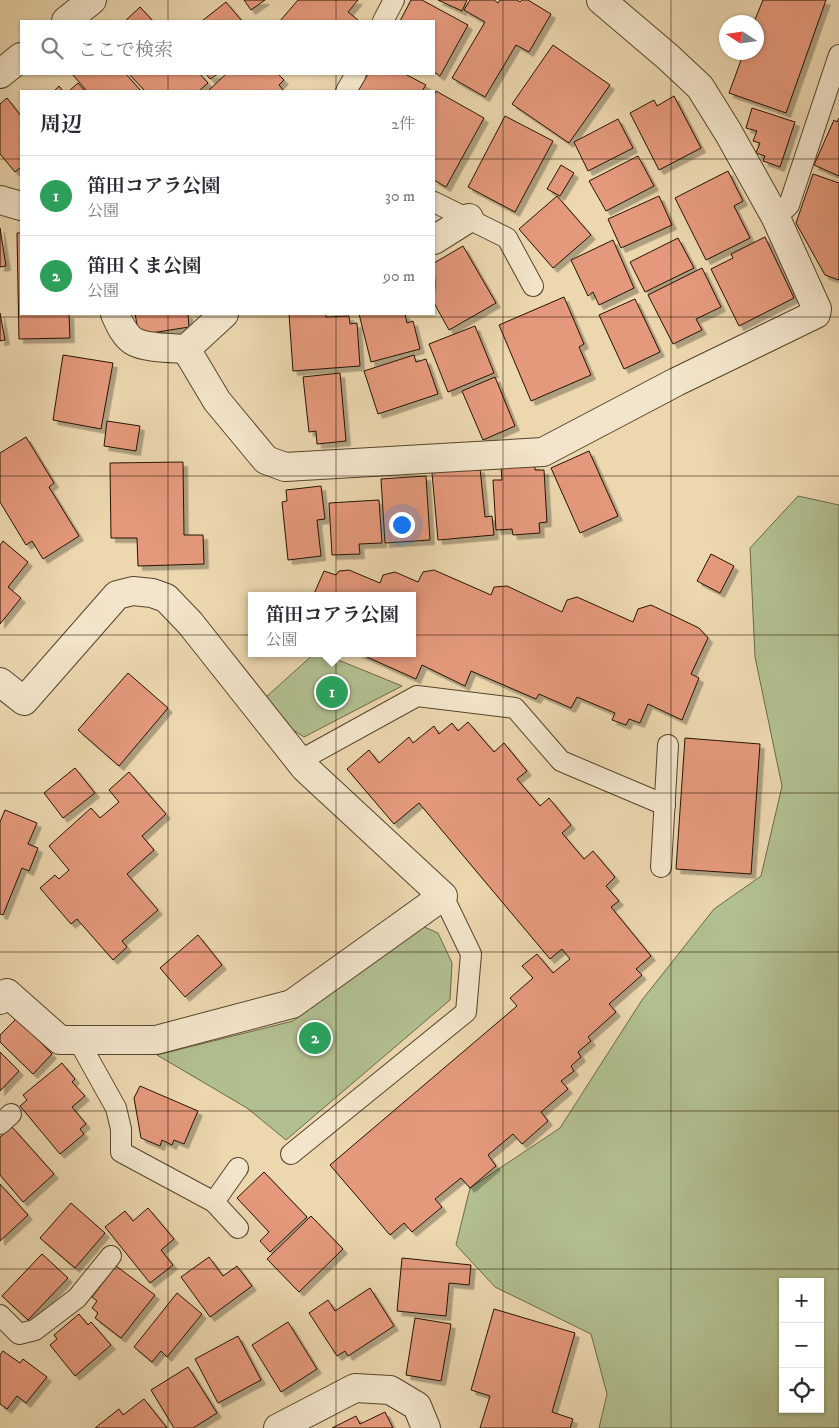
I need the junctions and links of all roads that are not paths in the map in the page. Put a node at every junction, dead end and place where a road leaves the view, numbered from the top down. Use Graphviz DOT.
graph roads {
  1 [pos="92,0"];
  2 [pos="394,0"];
  3 [pos="600,0"];
  4 [pos="67,20"];
  5 [pos="384,20"];
  6 [pos="839,55"];
  7 [pos="20,58"];
  8 [pos="0,74"];
  9 [pos="355,75"];
  10 [pos="347,90"];
  11 [pos="0,200"];
  12 [pos="435,202"];
  13 [pos="20,206"];
  14 [pos="468,218"];
  15 [pos="776,218"];
  16 [pos="435,239"];
  17 [pos="533,286"];
  18 [pos="116,315"];
  19 [pos="223,315"];
  20 [pos="186,348"];
  21 [pos="0,682"];
  22 [pos="668,744"];
  23 [pos="299,761"];
  24 [pos="665,806"];
  25 [pos="661,867"];
  26 [pos="443,896"];
  27 [pos="0,1000"];
  28 [pos="78,1040"];
  29 [pos="292,1154"];
  30 [pos="238,1168"];
  31 [pos="214,1202"];
  32 [pos="238,1228"];
  33 [pos="111,1256"];
  34 [pos="0,1316"];
  35 [pos="278,1428"];
  36 [pos="426,1428"];
  1 -- 4 [label="street"];
  2 -- 5 [label="lane"];
  3 -- 15 [label="street"];
  6 -- 15 [label="lane"];
  7 -- 8 [label="street"];
  9 -- 10 [label="lane"];
  11 -- 13 [label="street"];
  12 -- 14 [label="lane"];
  14 -- 16 [label="street"];
  14 -- 17 [label="lane"];
  15 -- 20 [label="street"];
  18 -- 20 [label="street"];
  19 -- 20 [label="street"];
  21 -- 23 [label="street"];
  22 -- 24 [label="lane"];
  23 -- 24 [label="lane"];
  23 -- 26 [label="street"];
  24 -- 25 [label="lane"];
  26 -- 28 [label="street"];
  26 -- 29 [label="lane"];
  27 -- 28 [label="street"];
  28 -- 31 [label="lane"];
  30 -- 31 [label="lane"];
  31 -- 32 [label="lane"];
  33 -- 34 [label="lane"];
  35 -- 36 [label="street"];
}
